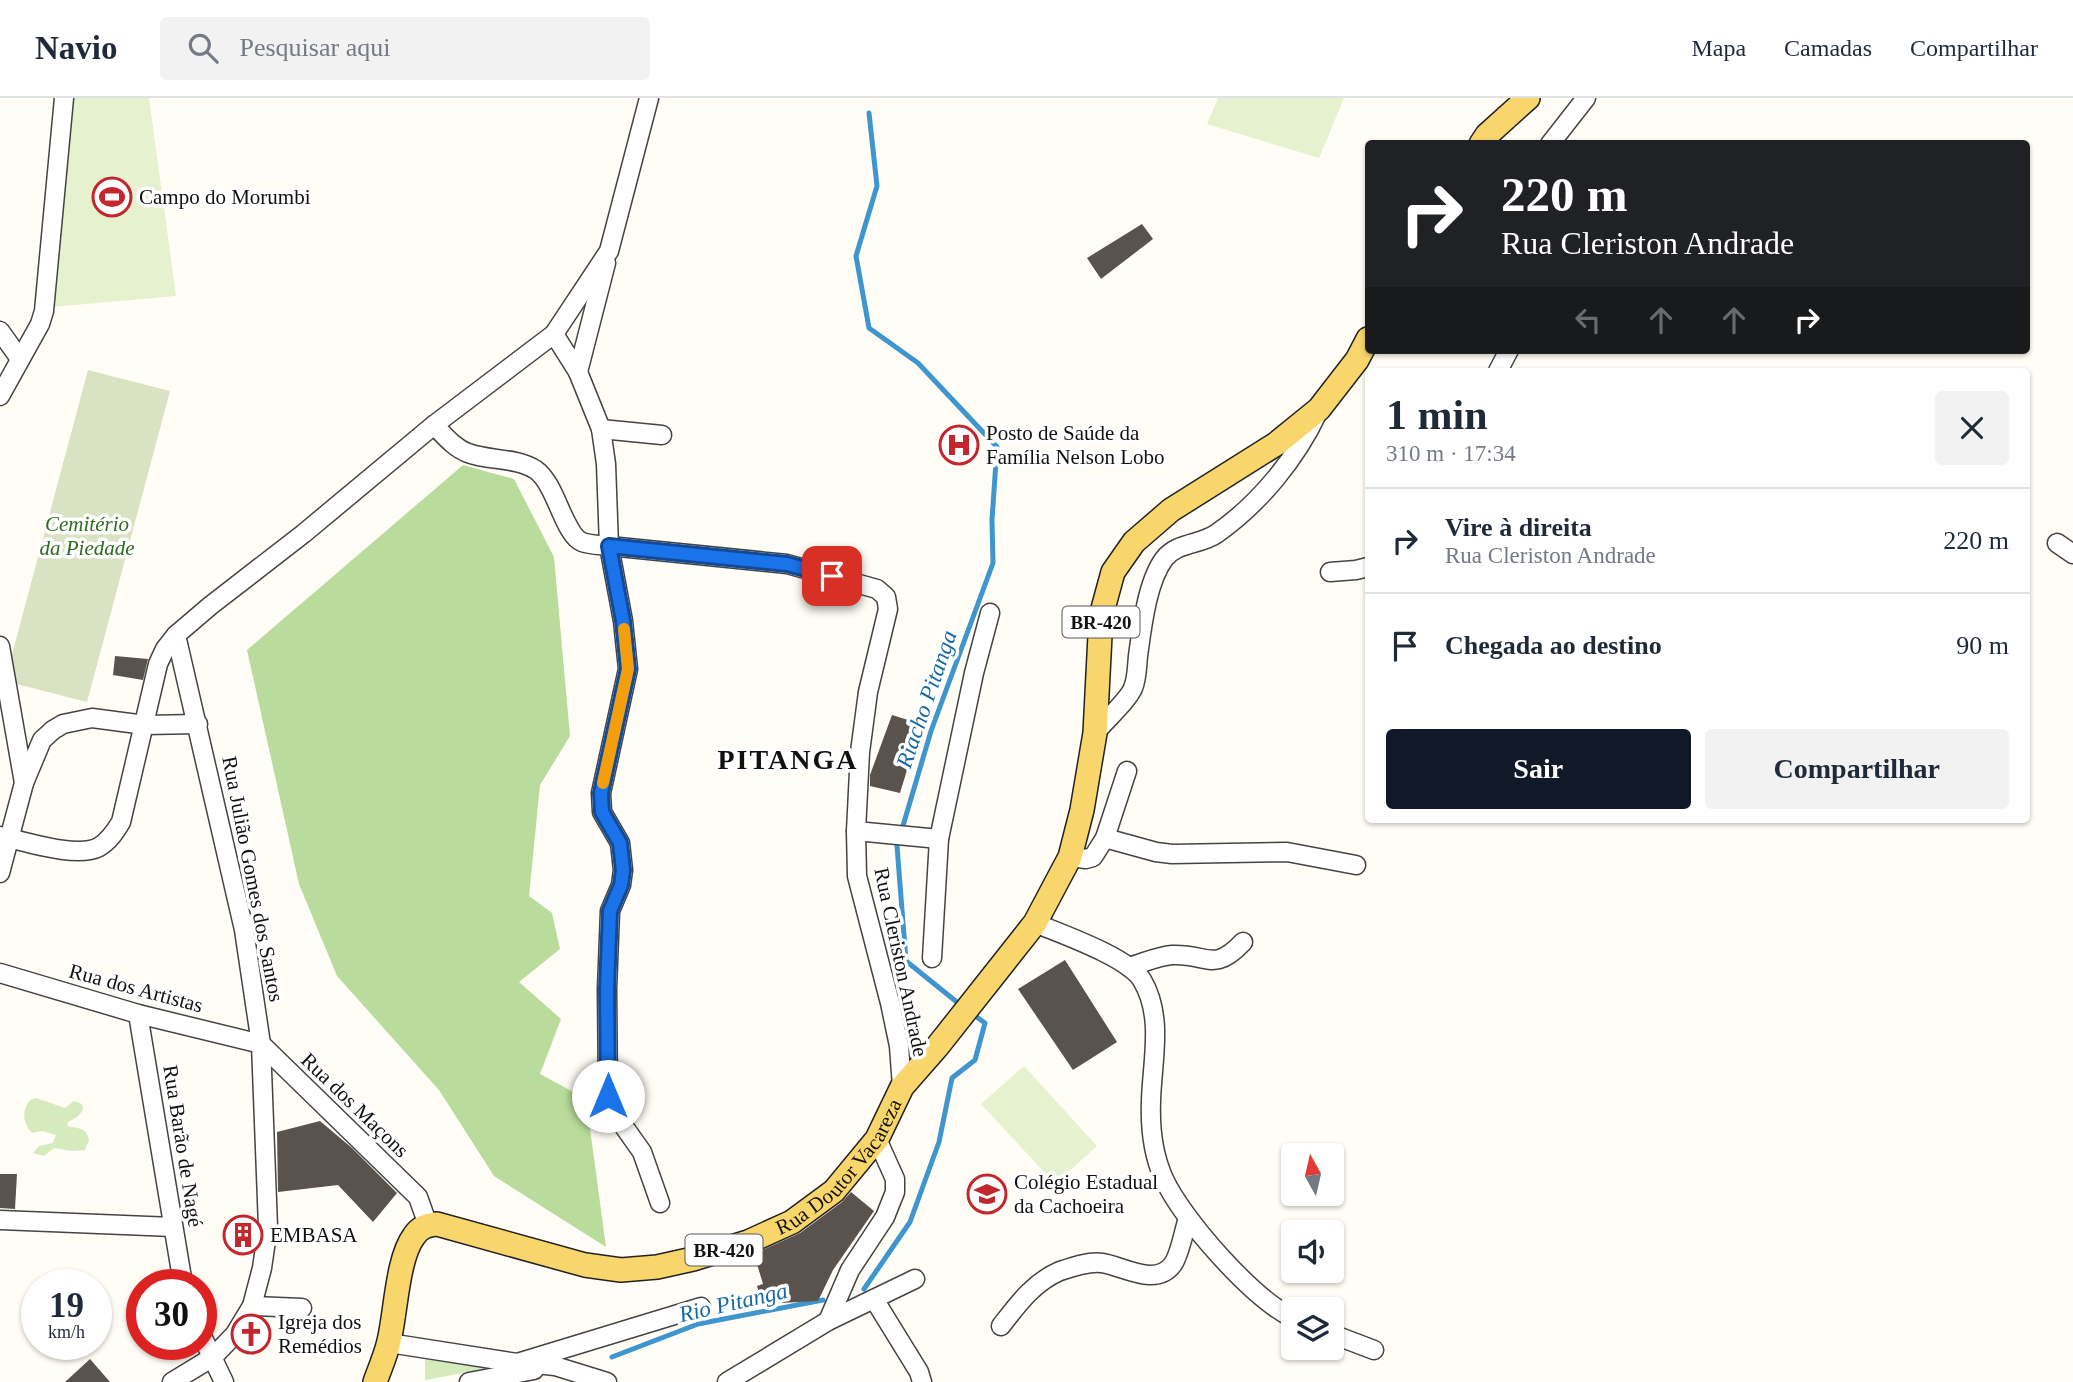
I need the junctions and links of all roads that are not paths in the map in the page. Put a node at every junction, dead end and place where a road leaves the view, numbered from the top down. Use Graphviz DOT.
graph roads {
  1 [pos="64,98"];
  2 [pos="649,98"];
  3 [pos="1528,98"];
  4 [pos="1586,98"];
  5 [pos="1484,140"];
  6 [pos="1553,140"];
  7 [pos="609,250"];
  8 [pos="0,331"];
  9 [pos="554,334"];
  10 [pos="1365,345"];
  11 [pos="20,359"];
  12 [pos="578,372"];
  13 [pos="0,396"];
  14 [pos="1319,409"];
  15 [pos="434,425"];
  16 [pos="601,429"];
  17 [pos="662,435"];
  18 [pos="2057,543"];
  19 [pos="609,546"];
  20 [pos="2073,554"];
  21 [pos="1365,568"];
  22 [pos="1330,572"];
  23 [pos="990,613"];
  24 [pos="176,635"];
  25 [pos="0,646"];
  26 [pos="198,724"];
  27 [pos="145,725"];
  28 [pos="1095,733"];
  29 [pos="1127,771"];
  30 [pos="24,783"];
  31 [pos="856,831"];
  32 [pos="4,837"];
  33 [pos="1105,838"];
  34 [pos="939,839"];
  35 [pos="1070,857"];
  36 [pos="1356,865"];
  37 [pos="0,873"];
  38 [pos="1035,923"];
  39 [pos="1243,942"];
  40 [pos="932,958"];
  41 [pos="1129,967"];
  42 [pos="0,974"];
  43 [pos="138,1014"];
  44 [pos="261,1044"];
  45 [pos="902,1087"];
  46 [pos="877,1139"];
  47 [pos="660,1203"];
  48 [pos="1188,1217"];
  49 [pos="0,1220"];
  50 [pos="428,1225"];
  51 [pos="173,1227"];
  52 [pos="180,1269"];
  53 [pos="915,1279"];
  54 [pos="874,1299"];
  55 [pos="252,1306"];
  56 [pos="701,1307"];
  57 [pos="302,1308"];
  58 [pos="1281,1312"];
  59 [pos="828,1321"];
  60 [pos="1001,1326"];
  61 [pos="1344,1339"];
  62 [pos="388,1343"];
  63 [pos="1374,1350"];
  64 [pos="217,1353"];
  65 [pos="208,1360"];
  66 [pos="214,1360"];
  67 [pos="517,1363"];
  68 [pos="555,1366"];
  69 [pos="172,1382"];
  70 [pos="224,1382"];
  71 [pos="375,1382"];
  72 [pos="469,1382"];
  73 [pos="607,1382"];
  74 [pos="727,1382"];
  75 [pos="922,1382"];
  1 -- 11 [label="street"];
  2 -- 7 [label="street"];
  3 -- 5 [label="main road"];
  4 -- 6 [label="street"];
  7 -- 9 [label="street"];
  7 -- 12 [label="street"];
  8 -- 11 [label="street"];
  9 -- 12 [label="street"];
  9 -- 15 [label="street"];
  10 -- 14 [label="main road, BR-420"];
  11 -- 13 [label="street"];
  12 -- 16 [label="street"];
  14 -- 28 [label="street"];
  14 -- 28 [label="main road, BR-420"];
  15 -- 19 [label="street"];
  15 -- 24 [label="street"];
  16 -- 17 [label="street"];
  16 -- 19 [label="street"];
  18 -- 20 [label="street"];
  19 -- 31 [label="street, Rua Cleriston Andrade"];
  19 -- 47 [label="street"];
  21 -- 22 [label="street"];
  23 -- 34 [label="street"];
  24 -- 26 [label="street, Rua Julião Gomes dos Santos"];
  24 -- 27 [label="street"];
  25 -- 30 [label="street"];
  26 -- 27 [label="street"];
  26 -- 44 [label="street, Rua Julião Gomes dos Santos"];
  27 -- 30 [label="street"];
  27 -- 32 [label="street"];
  28 -- 35 [label="main road, BR-420"];
  29 -- 33 [label="street"];
  30 -- 32 [label="street"];
  31 -- 34 [label="street"];
  31 -- 45 [label="street, Rua Cleriston Andrade"];
  32 -- 37 [label="street"];
  33 -- 35 [label="street"];
  33 -- 36 [label="street"];
  34 -- 40 [label="street"];
  35 -- 38 [label="main road, BR-420"];
  38 -- 41 [label="street"];
  38 -- 45 [label="main road, Rua Doutor Vacareza / BR-420"];
  39 -- 41 [label="street"];
  41 -- 48 [label="street"];
  42 -- 43 [label="street, Rua dos Artistas"];
  43 -- 44 [label="street, Rua dos Artistas"];
  43 -- 51 [label="street, Rua Barão de Nagé"];
  44 -- 50 [label="street, Rua dos Maçons"];
  44 -- 55 [label="street, Rua Julião Gomes dos Santos"];
  45 -- 46 [label="main road, Rua Doutor Vacareza / BR-420"];
  46 -- 50 [label="main road, Rua Doutor Vacareza / BR-420"];
  46 -- 59 [label="street"];
  48 -- 58 [label="street"];
  48 -- 60 [label="street"];
  49 -- 51 [label="street"];
  50 -- 62 [label="main road"];
  51 -- 52 [label="street, Rua Barão de Nagé"];
  53 -- 54 [label="street"];
  54 -- 59 [label="street"];
  54 -- 75 [label="street"];
  55 -- 57 [label="street"];
  55 -- 64 [label="street, Rua Julião Gomes dos Santos"];
  56 -- 67 [label="street"];
  59 -- 74 [label="street"];
  61 -- 63 [label="street"];
  62 -- 67 [label="street"];
  62 -- 71 [label="main road"];
  65 -- 69 [label="street, Rua Julião Gomes dos Santos"];
  66 -- 70 [label="street"];
  67 -- 68 [label="street"];
  68 -- 72 [label="street"];
  68 -- 73 [label="street"];
}
